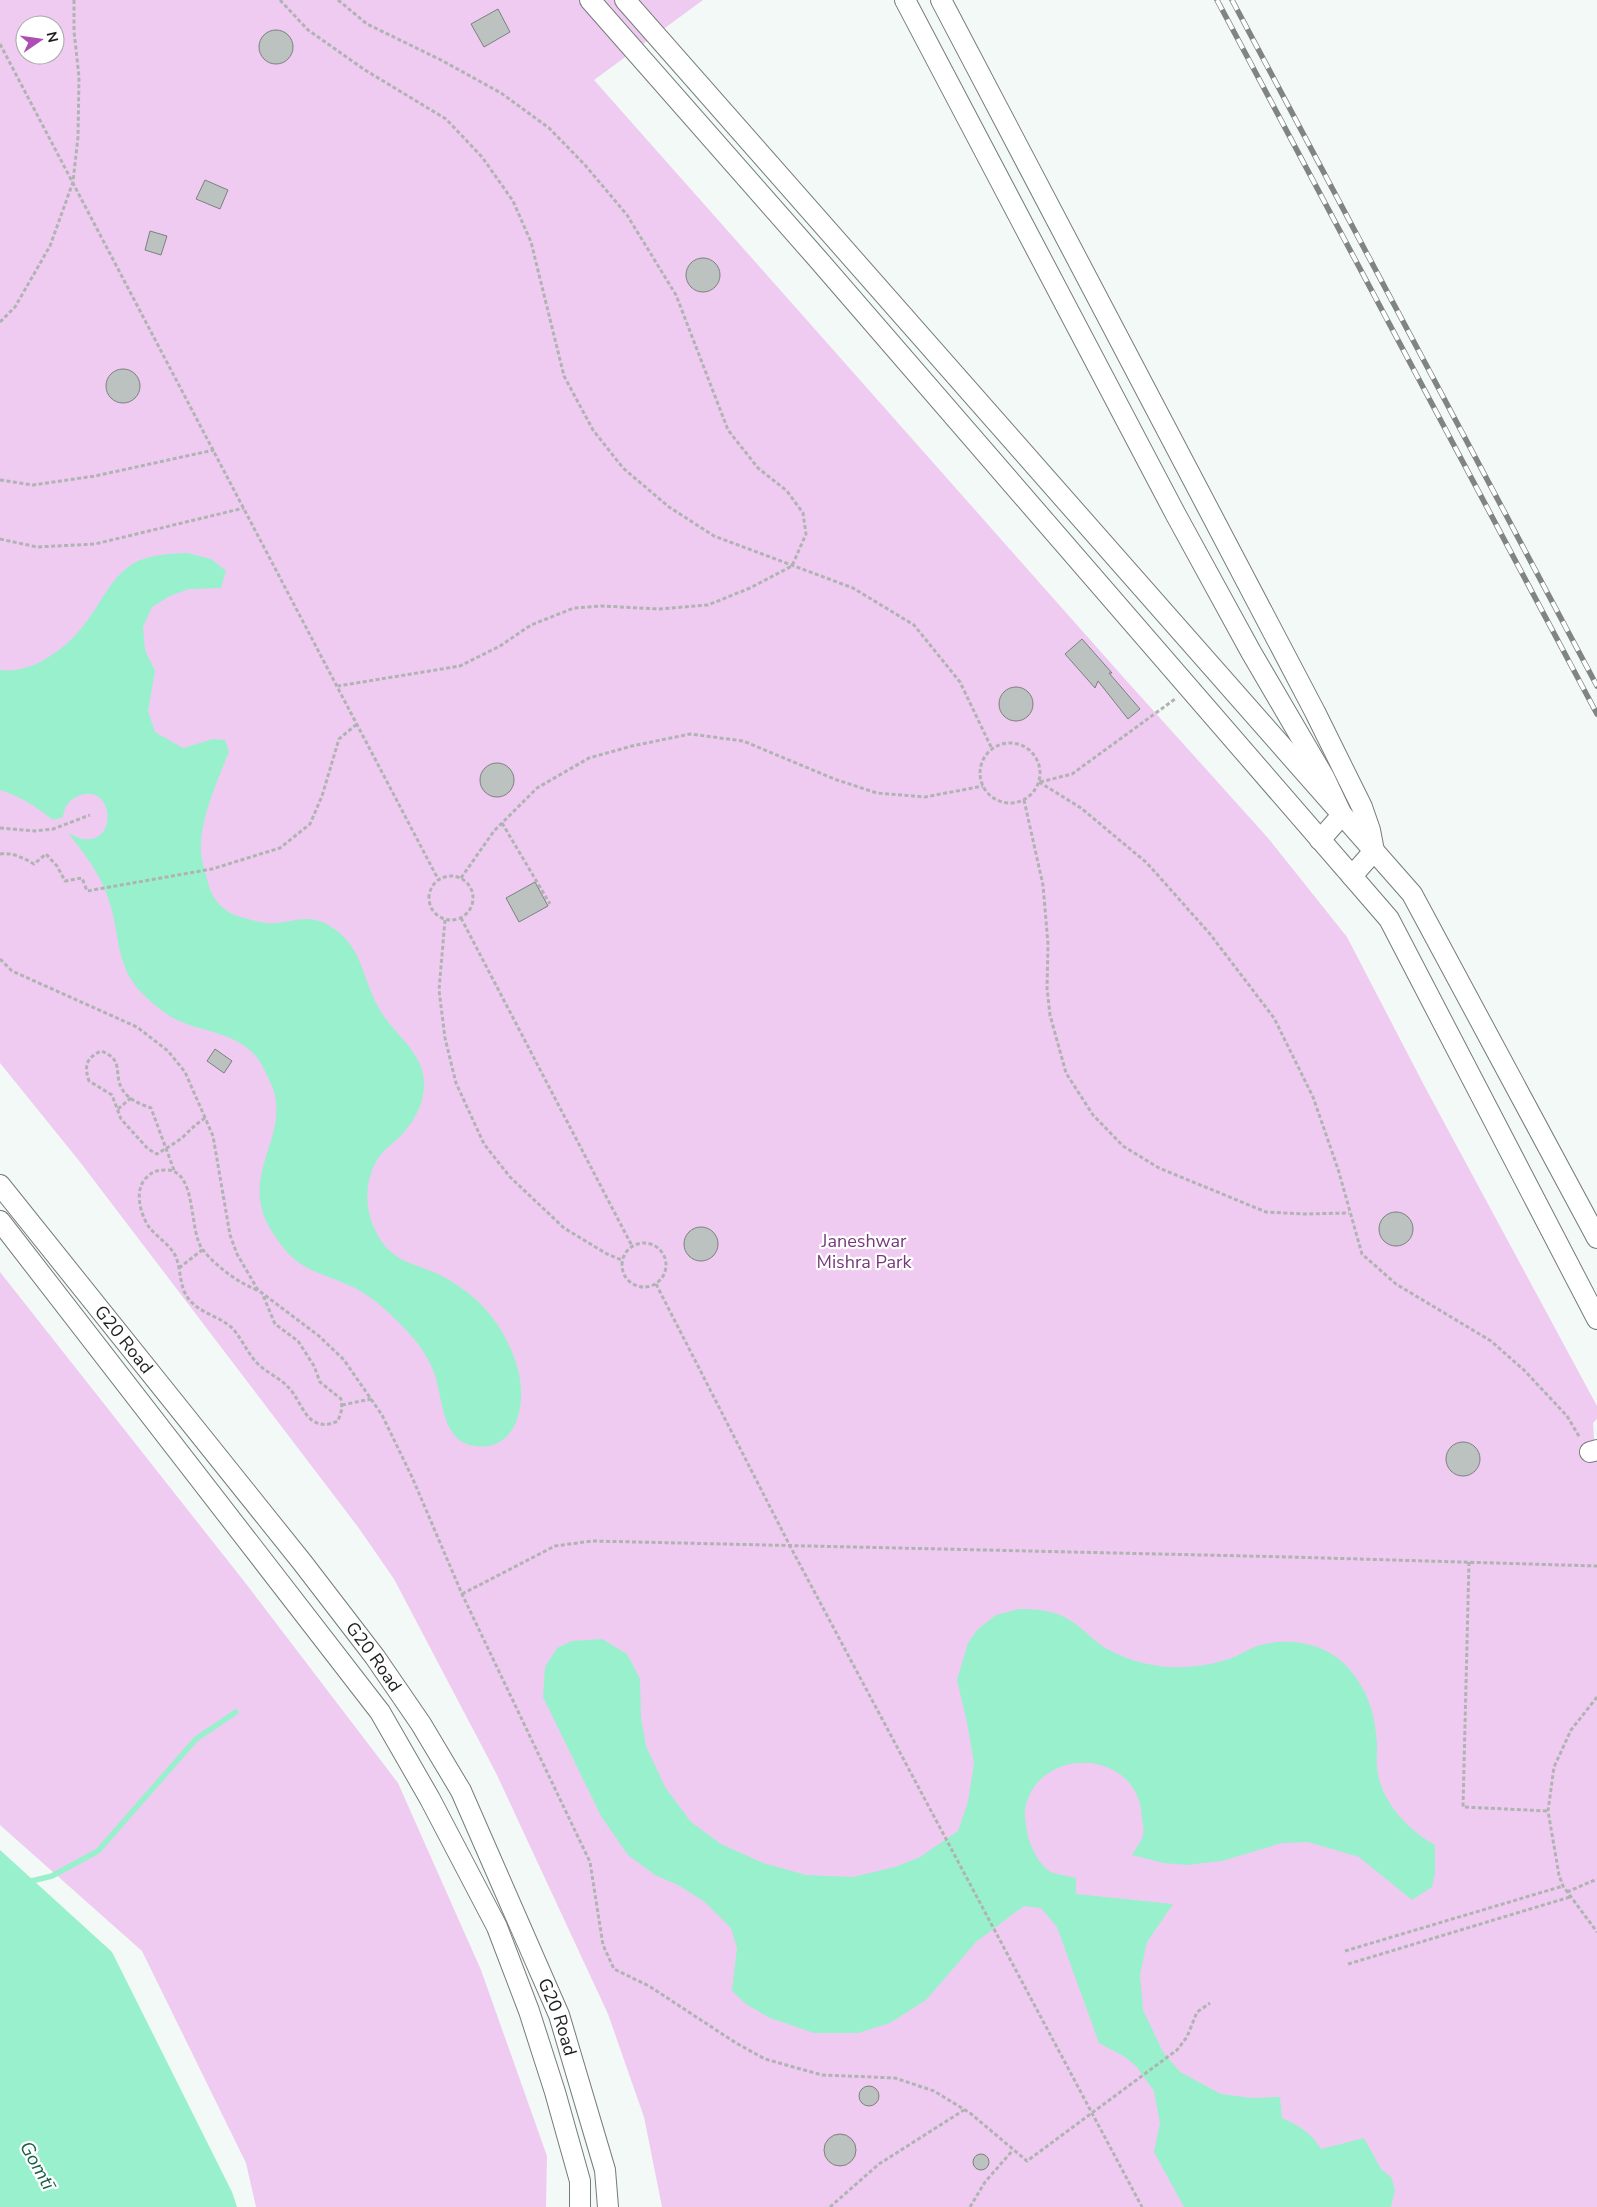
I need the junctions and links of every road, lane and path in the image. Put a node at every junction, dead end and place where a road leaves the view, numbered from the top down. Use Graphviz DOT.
graph roads {
  1 [pos="74,0"];
  2 [pos="280,0"];
  3 [pos="338,0"];
  4 [pos="590,0"];
  5 [pos="625,0"];
  6 [pos="905,0"];
  7 [pos="941,0"];
  8 [pos="0,44"];
  9 [pos="72,182"];
  10 [pos="0,322"];
  11 [pos="214,450"];
  12 [pos="0,480"];
  13 [pos="244,508"];
  14 [pos="0,540"];
  15 [pos="792,566"];
  16 [pos="338,686"];
  17 [pos="1190,689"];
  18 [pos="358,724"];
  19 [pos="992,749"];
  20 [pos="1039,782"];
  21 [pos="983,786"];
  22 [pos="1024,800"];
  23 [pos="90,814"];
  24 [pos="1342,815"];
  25 [pos="502,823"];
  26 [pos="0,828"];
  27 [pos="1320,840"];
  28 [pos="1374,851"];
  29 [pos="0,854"];
  30 [pos="1352,876"];
  31 [pos="461,878"];
  32 [pos="438,879"];
  33 [pos="550,904"];
  34 [pos="461,918"];
  35 [pos="445,920"];
  36 [pos="0,959"];
  37 [pos="131,1098"];
  38 [pos="118,1109"];
  39 [pos="205,1118"];
  40 [pos="167,1148"];
  41 [pos="174,1170"];
  42 [pos="0,1185"];
  43 [pos="1350,1213"];
  44 [pos="0,1221"];
  45 [pos="1597,1238"];
  46 [pos="632,1246"];
  47 [pos="202,1250"];
  48 [pos="622,1260"];
  49 [pos="179,1268"];
  50 [pos="656,1284"];
  51 [pos="258,1290"];
  52 [pos="262,1293"];
  53 [pos="1597,1319"];
  54 [pos="371,1399"];
  55 [pos="342,1405"];
  56 [pos="1593,1451"];
  57 [pos="790,1546"];
  58 [pos="1468,1562"];
  59 [pos="1597,1566"];
  60 [pos="462,1594"];
  61 [pos="375,1657"];
  62 [pos="347,1670"];
  63 [pos="1597,1697"];
  64 [pos="1548,1811"];
  65 [pos="1597,1879"];
  66 [pos="1563,1886"];
  67 [pos="1567,1892"];
  68 [pos="1570,1897"];
  69 [pos="1597,1932"];
  70 [pos="1345,1951"];
  71 [pos="1348,1964"];
  72 [pos="1210,2003"];
  73 [pos="964,2110"];
  74 [pos="1092,2114"];
  75 [pos="1013,2150"];
  76 [pos="580,2207"];
  77 [pos="608,2207"];
  78 [pos="830,2207"];
  79 [pos="970,2207"];
  80 [pos="1142,2207"];
  1 -- 9 [label="path"];
  2 -- 15 [label="path"];
  3 -- 15 [label="path"];
  4 -- 17 [label="street"];
  5 -- 24 [label="street"];
  6 -- 24 [label="street"];
  7 -- 28 [label="street"];
  8 -- 9 [label="path"];
  9 -- 10 [label="path"];
  9 -- 11 [label="path"];
  11 -- 12 [label="path"];
  11 -- 13 [label="path"];
  13 -- 14 [label="path"];
  13 -- 16 [label="path"];
  15 -- 16 [label="path"];
  15 -- 19 [label="path"];
  16 -- 18 [label="path"];
  17 -- 20 [label="path"];
  17 -- 27 [label="street"];
  18 -- 29 [label="path"];
  18 -- 32 [label="path"];
  19 -- 20 [label="path"];
  19 -- 21 [label="path"];
  20 -- 22 [label="path"];
  20 -- 43 [label="path"];
  21 -- 22 [label="path"];
  21 -- 25 [label="path"];
  22 -- 43 [label="path"];
  23 -- 26 [label="path"];
  24 -- 27 [label="street"];
  24 -- 28 [label="street"];
  25 -- 31 [label="path"];
  25 -- 33 [label="path"];
  27 -- 30 [label="street"];
  28 -- 30 [label="street"];
  28 -- 45 [label="street"];
  30 -- 53 [label="street"];
  31 -- 32 [label="path"];
  31 -- 34 [label="path"];
  32 -- 35 [label="path"];
  34 -- 35 [label="path"];
  34 -- 46 [label="path"];
  35 -- 48 [label="path"];
  36 -- 39 [label="path"];
  37 -- 38 [label="path"];
  37 -- 38 [label="path"];
  37 -- 40 [label="path"];
  38 -- 40 [label="path"];
  39 -- 40 [label="path"];
  39 -- 51 [label="path"];
  40 -- 41 [label="path"];
  41 -- 47 [label="path"];
  41 -- 49 [label="path"];
  42 -- 61 [label="street, G20 Road"];
  43 -- 56 [label="path"];
  44 -- 62 [label="street, G20 Road"];
  46 -- 48 [label="path"];
  46 -- 50 [label="path"];
  47 -- 49 [label="path"];
  47 -- 51 [label="path"];
  48 -- 50 [label="path"];
  49 -- 55 [label="path"];
  50 -- 57 [label="path"];
  51 -- 52 [label="path"];
  52 -- 54 [label="path"];
  52 -- 55 [label="path"];
  54 -- 55 [label="path"];
  54 -- 60 [label="path"];
  57 -- 58 [label="path"];
  57 -- 60 [label="path"];
  57 -- 74 [label="path"];
  58 -- 59 [label="path"];
  58 -- 64 [label="path"];
  60 -- 73 [label="path"];
  61 -- 62 [label="street"];
  61 -- 77 [label="street, G20 Road"];
  62 -- 76 [label="street, G20 Road"];
  63 -- 64 [label="path"];
  64 -- 66 [label="path"];
  65 -- 67 [label="path"];
  66 -- 67 [label="path"];
  66 -- 70 [label="path"];
  67 -- 68 [label="path"];
  68 -- 69 [label="path"];
  68 -- 71 [label="path"];
  72 -- 74 [label="path"];
  73 -- 75 [label="path"];
  73 -- 78 [label="path"];
  74 -- 75 [label="path"];
  74 -- 80 [label="path"];
  75 -- 79 [label="path"];
}
